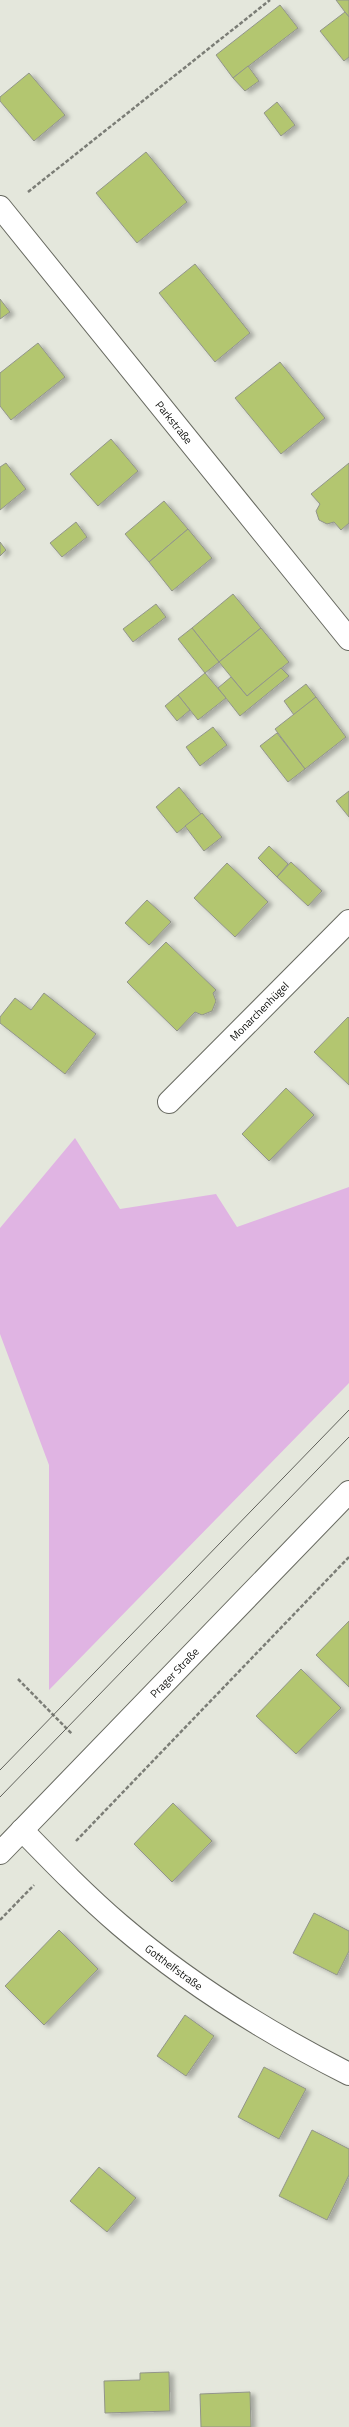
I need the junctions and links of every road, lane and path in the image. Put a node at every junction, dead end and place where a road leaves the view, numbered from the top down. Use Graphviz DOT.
graph roads {
  1 [pos="270,0"];
  2 [pos="2,209"];
  3 [pos="349,639"];
  4 [pos="349,921"];
  5 [pos="169,1102"];
  6 [pos="349,1492"];
  7 [pos="349,1557"];
  8 [pos="18,1679"];
  9 [pos="93,1756"];
  10 [pos="22,1830"];
  11 [pos="0,1853"];
  12 [pos="55,1864"];
  13 [pos="0,1920"];
  14 [pos="349,2074"];
  1 -- 2 [label="path"];
  2 -- 3 [label="street, Parkstraße"];
  4 -- 5 [label="street, Monarchenhügel"];
  6 -- 9 [label="street, Prager Straße"];
  7 -- 12 [label="path"];
  8 -- 9 [label="path"];
  9 -- 10 [label="street, Prager Straße"];
  10 -- 11 [label="street, Prager Straße"];
  10 -- 12 [label="street, Gotthelfstraße"];
  12 -- 13 [label="path"];
  12 -- 14 [label="street, Gotthelfstraße"];
}
